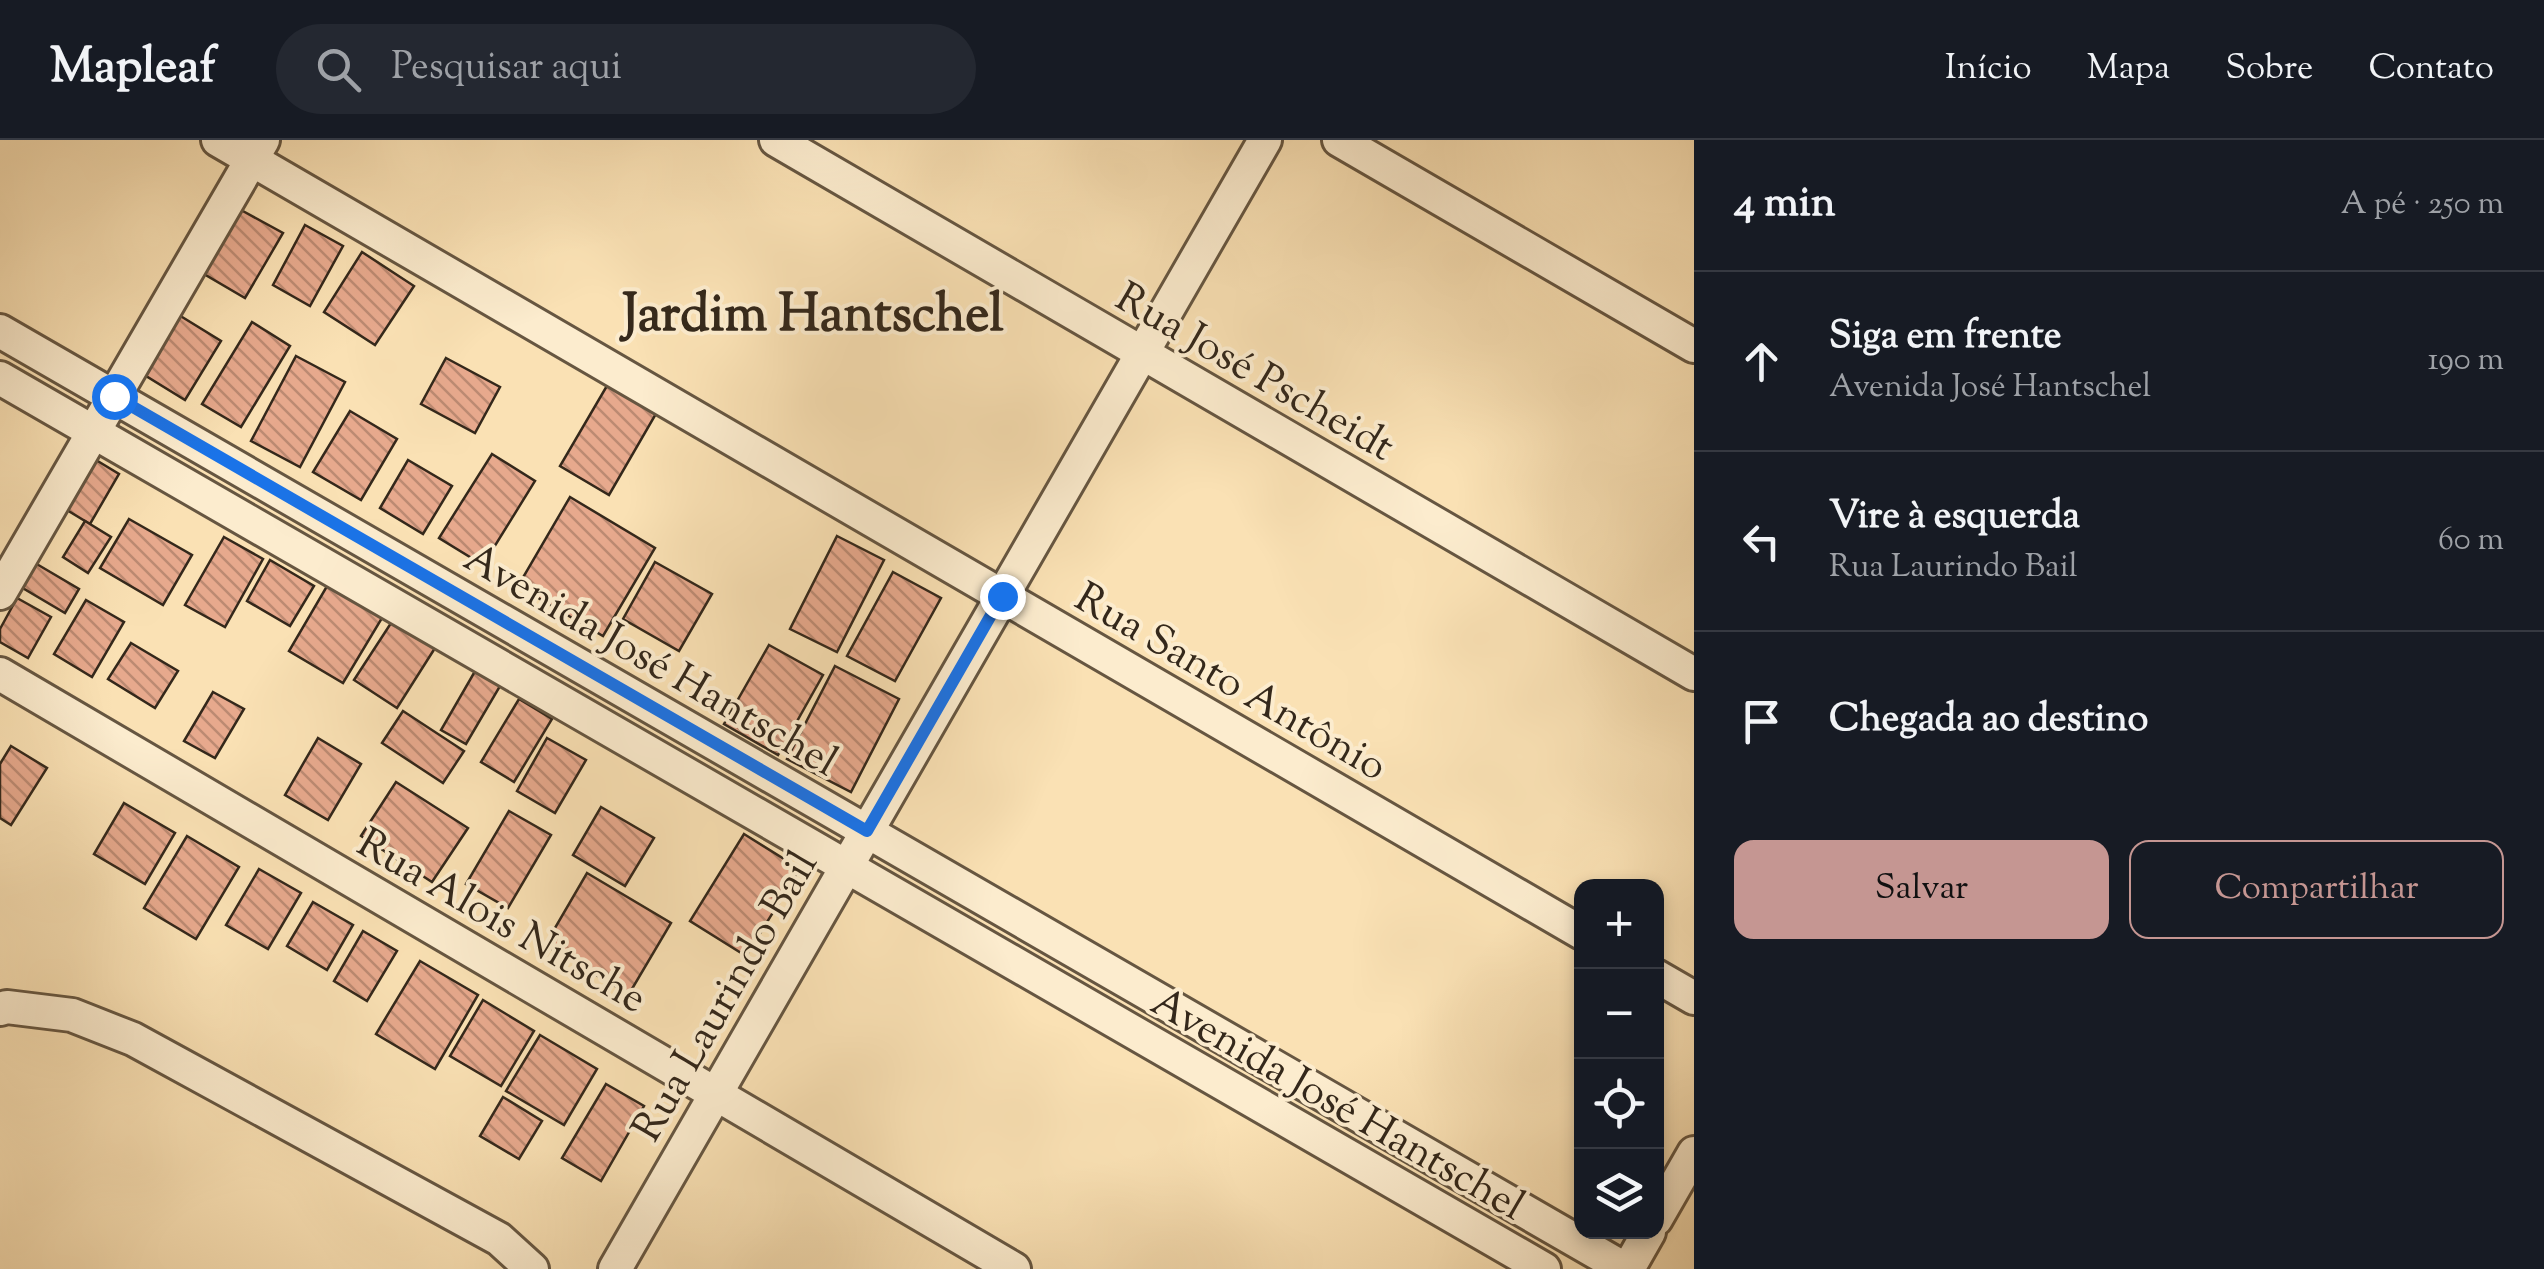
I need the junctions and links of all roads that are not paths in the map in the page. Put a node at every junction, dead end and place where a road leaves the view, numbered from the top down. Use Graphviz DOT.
graph roads {
  1 [pos="218,140"];
  2 [pos="776,140"];
  3 [pos="1265,140"];
  4 [pos="1339,140"];
  5 [pos="258,150"];
  6 [pos="0,331"];
  7 [pos="1694,346"];
  8 [pos="1142,353"];
  9 [pos="0,378"];
  10 [pos="114,396"];
  11 [pos="94,432"];
  12 [pos="0,593"];
  13 [pos="1002,596"];
  14 [pos="0,674"];
  15 [pos="1694,674"];
  16 [pos="867,831"];
  17 [pos="847,867"];
  18 [pos="1574,928"];
  19 [pos="1664,981"];
  20 [pos="1694,998"];
  21 [pos="0,1009"];
  22 [pos="715,1094"];
  23 [pos="1694,1153"];
  24 [pos="1664,1204"];
  25 [pos="1645,1239"];
  26 [pos="532,1269"];
  27 [pos="615,1269"];
  28 [pos="1014,1269"];
  29 [pos="1544,1269"];
  30 [pos="1626,1269"];
  1 -- 5 [label="street, Rua Santo Antônio"];
  2 -- 8 [label="street, Rua José Pscheidt"];
  3 -- 8 [label="street, Rua Laurindo Bail"];
  4 -- 7 [label="street"];
  5 -- 10 [label="street"];
  5 -- 13 [label="street, Rua Santo Antônio"];
  6 -- 10 [label="street, Avenida José Hantschel"];
  8 -- 13 [label="street, Rua Laurindo Bail"];
  8 -- 15 [label="street, Rua José Pscheidt"];
  9 -- 11 [label="street, Avenida José Hantschel"];
  10 -- 11 [label="street"];
  10 -- 16 [label="street, Avenida José Hantschel"];
  11 -- 12 [label="street"];
  11 -- 17 [label="street, Avenida José Hantschel"];
  13 -- 16 [label="street, Rua Laurindo Bail"];
  13 -- 18 [label="street, Rua Santo Antônio"];
  14 -- 22 [label="street, Rua Alois Nitsche"];
  16 -- 17 [label="street, Rua Laurindo Bail"];
  16 -- 30 [label="street, Avenida José Hantschel"];
  17 -- 22 [label="street, Rua Laurindo Bail"];
  17 -- 29 [label="street, Avenida José Hantschel"];
  19 -- 20 [label="street"];
  21 -- 26 [label="street"];
  22 -- 27 [label="street, Rua Laurindo Bail"];
  22 -- 28 [label="street, Rua Alois Nitsche"];
  23 -- 24 [label="street"];
  25 -- 30 [label="street"];
}
